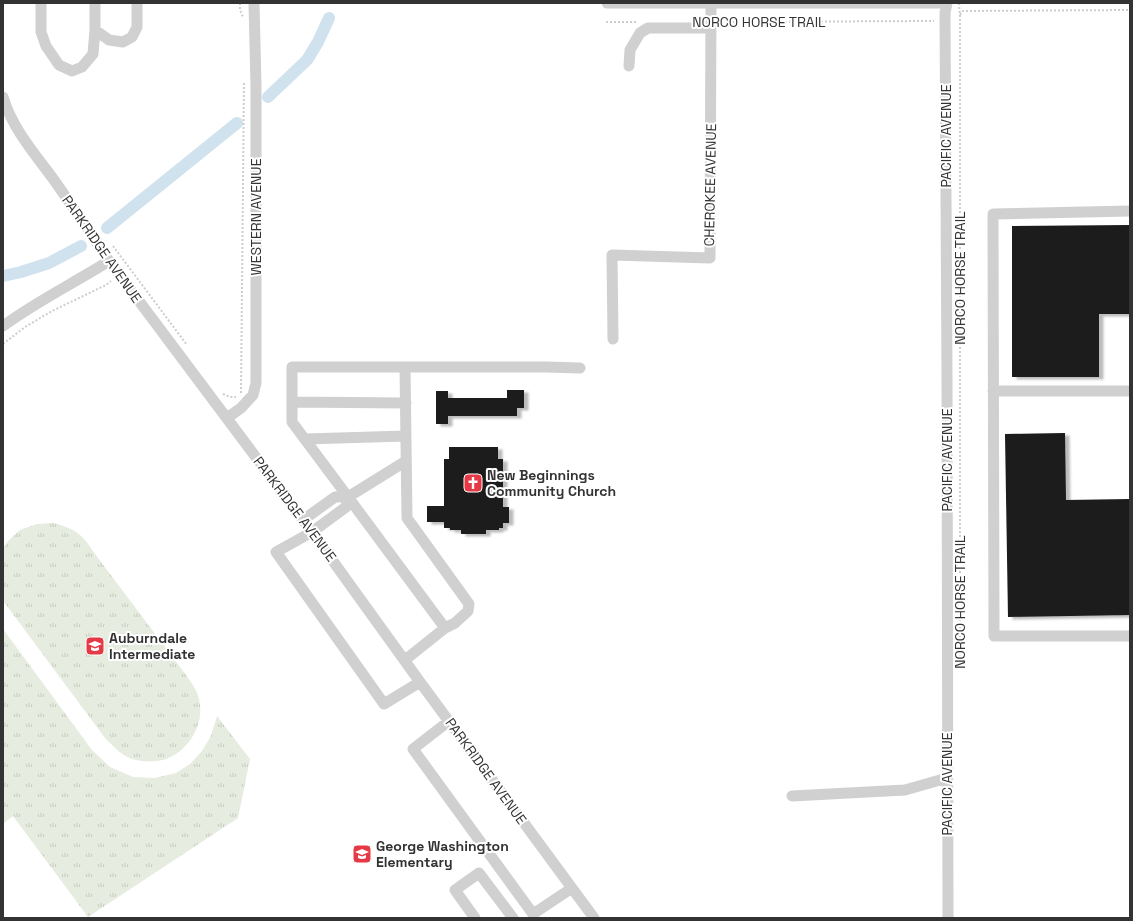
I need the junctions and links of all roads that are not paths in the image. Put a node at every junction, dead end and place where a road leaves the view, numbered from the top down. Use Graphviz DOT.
graph roads {
  1 [pos="41,3"];
  2 [pos="95,3"];
  3 [pos="137,3"];
  4 [pos="254,3"];
  5 [pos="607,3"];
  6 [pos="711,3"];
  7 [pos="940,3"];
  8 [pos="947,3"];
  9 [pos="711,25"];
  10 [pos="95,30"];
  11 [pos="629,66"];
  12 [pos="3,97"];
  13 [pos="1130,211"];
  14 [pos="109,261"];
  15 [pos="3,326"];
  16 [pos="613,338"];
  17 [pos="405,367"];
  18 [pos="580,368"];
  19 [pos="993,391"];
  20 [pos="1130,391"];
  21 [pos="292,402"];
  22 [pos="406,403"];
  23 [pos="227,418"];
  24 [pos="406,436"];
  25 [pos="304,439"];
  26 [pos="406,461"];
  27 [pos="348,497"];
  28 [pos="303,520"];
  29 [pos="312,532"];
  30 [pos="445,628"];
  31 [pos="1130,636"];
  32 [pos="405,660"];
  33 [pos="420,682"];
  34 [pos="449,721"];
  35 [pos="947,778"];
  36 [pos="792,796"];
  37 [pos="572,888"];
  38 [pos="592,917"];
  39 [pos="475,918"];
  40 [pos="513,918"];
  41 [pos="948,918"];
  1 -- 10 [label="street"];
  2 -- 10 [label="street"];
  3 -- 10 [label="street"];
  4 -- 23 [label="street, WESTERN AVENUE"];
  5 -- 6 [label="street"];
  6 -- 7 [label="street"];
  6 -- 9 [label="street, CHEROKEE AVENUE"];
  8 -- 35 [label="street, PACIFIC AVENUE"];
  9 -- 11 [label="street"];
  9 -- 16 [label="street, CHEROKEE AVENUE"];
  12 -- 14 [label="street, PARKRIDGE AVENUE"];
  13 -- 19 [label="street"];
  14 -- 15 [label="street"];
  14 -- 23 [label="street, PARKRIDGE AVENUE"];
  17 -- 18 [label="street"];
  17 -- 21 [label="street"];
  17 -- 22 [label="street"];
  19 -- 20 [label="street"];
  19 -- 31 [label="street"];
  21 -- 22 [label="street"];
  21 -- 25 [label="street"];
  22 -- 24 [label="street"];
  23 -- 28 [label="street, PARKRIDGE AVENUE"];
  24 -- 25 [label="street"];
  24 -- 26 [label="street"];
  25 -- 27 [label="street"];
  26 -- 27 [label="street"];
  26 -- 30 [label="street"];
  27 -- 28 [label="street"];
  27 -- 29 [label="street"];
  27 -- 30 [label="street"];
  28 -- 29 [label="street, PARKRIDGE AVENUE"];
  29 -- 32 [label="street, PARKRIDGE AVENUE"];
  29 -- 33 [label="street"];
  30 -- 32 [label="street"];
  32 -- 33 [label="street, PARKRIDGE AVENUE"];
  33 -- 34 [label="street, PARKRIDGE AVENUE"];
  34 -- 37 [label="street, PARKRIDGE AVENUE"];
  34 -- 37 [label="street"];
  35 -- 36 [label="street"];
  35 -- 41 [label="street, PACIFIC AVENUE"];
  37 -- 38 [label="street, PARKRIDGE AVENUE"];
  39 -- 40 [label="street"];
}
